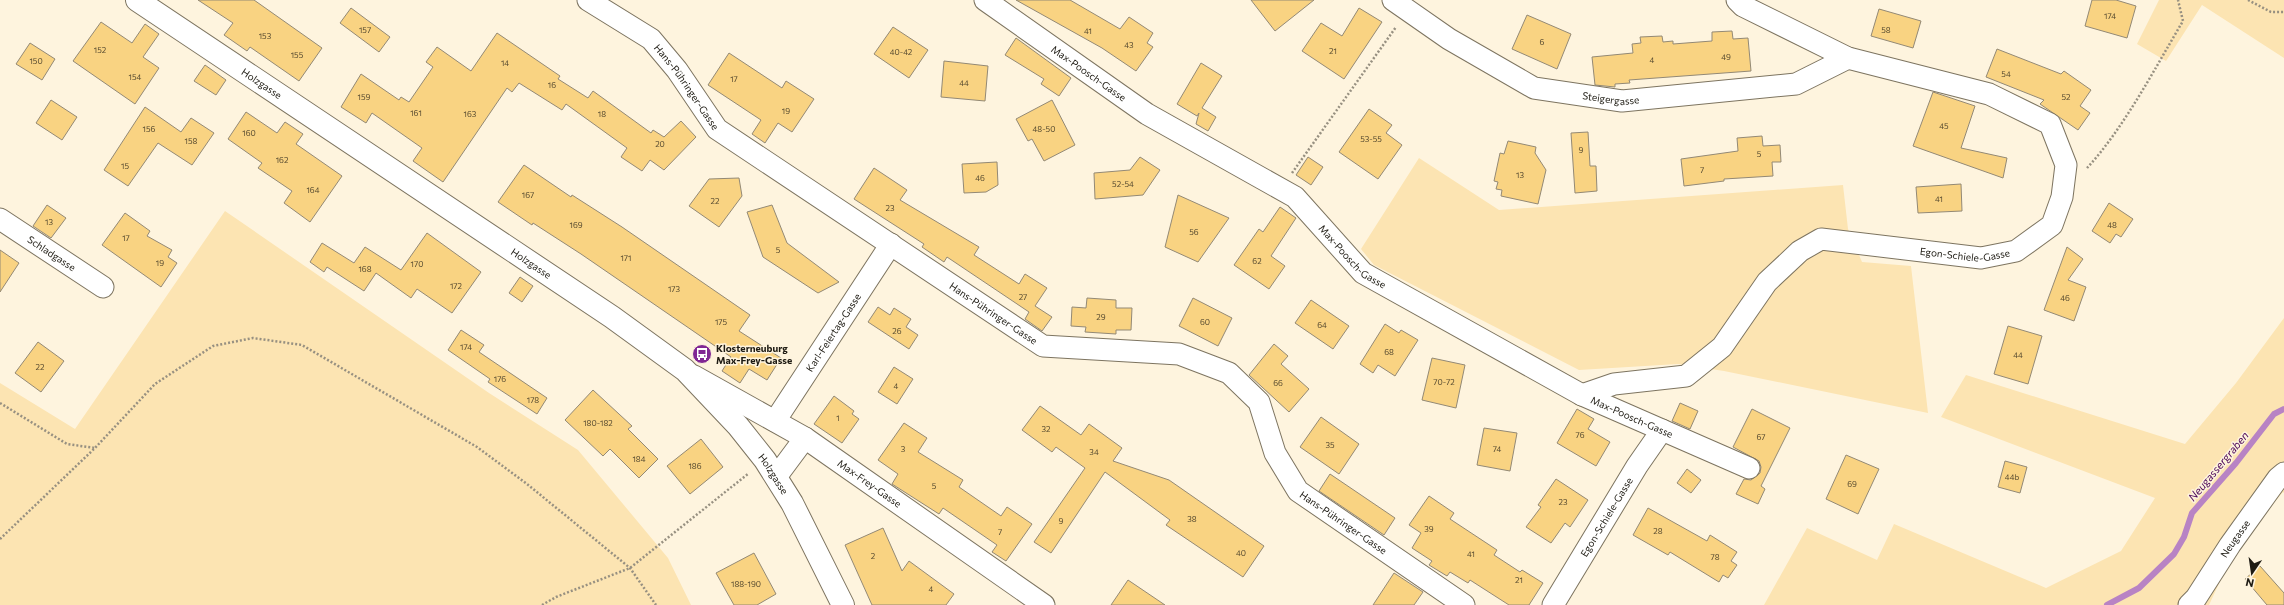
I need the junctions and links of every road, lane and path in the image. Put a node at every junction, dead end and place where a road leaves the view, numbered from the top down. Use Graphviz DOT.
graph roads {
  1 [pos="137,0"];
  2 [pos="588,0"];
  3 [pos="985,0"];
  4 [pos="1736,0"];
  5 [pos="2178,0"];
  6 [pos="2248,0"];
  7 [pos="1400,6"];
  8 [pos="2284,12"];
  9 [pos="1848,58"];
  10 [pos="1281,189"];
  11 [pos="2062,196"];
  12 [pos="0,219"];
  13 [pos="892,244"];
  14 [pos="103,287"];
  15 [pos="688,373"];
  16 [pos="1582,395"];
  17 [pos="0,403"];
  18 [pos="775,421"];
  19 [pos="1662,430"];
  20 [pos="805,438"];
  21 [pos="95,448"];
  22 [pos="1749,468"];
  23 [pos="770,469"];
  24 [pos="2284,473"];
  25 [pos="0,539"];
  26 [pos="630,568"];
  27 [pos="542,605"];
  28 [pos="656,605"];
  29 [pos="843,605"];
  30 [pos="1044,605"];
  31 [pos="1464,605"];
  32 [pos="1552,605"];
  33 [pos="2189,605"];
  1 -- 15 [label="street, Holzgasse"];
  2 -- 13 [label="street, Hans-Pühringer-Gasse"];
  3 -- 10 [label="street, Max-Poosch-Gasse"];
  4 -- 9 [label="street, Egon-Schiele-Gasse"];
  5 -- 11 [label="path"];
  6 -- 8 [label="path"];
  7 -- 9 [label="street, Steigergasse"];
  7 -- 10 [label="path"];
  9 -- 11 [label="street, Egon-Schiele-Gasse"];
  10 -- 16 [label="street, Max-Poosch-Gasse"];
  11 -- 16 [label="street, Egon-Schiele-Gasse"];
  12 -- 14 [label="street, Schladgasse"];
  13 -- 18 [label="street, Karl-Feiertag-Gasse"];
  13 -- 31 [label="street, Hans-Pühringer-Gasse"];
  15 -- 18 [label="street, Max-Frey-Gasse"];
  15 -- 23 [label="street, Holzgasse"];
  16 -- 19 [label="street, Max-Poosch-Gasse"];
  17 -- 21 [label="path"];
  18 -- 20 [label="street, Max-Frey-Gasse"];
  19 -- 22 [label="street, Max-Poosch-Gasse"];
  19 -- 32 [label="street, Egon-Schiele-Gasse"];
  20 -- 23 [label="street"];
  20 -- 30 [label="street, Max-Frey-Gasse"];
  21 -- 25 [label="path"];
  21 -- 26 [label="path"];
  23 -- 26 [label="path"];
  23 -- 29 [label="street, Holzgasse"];
  24 -- 33 [label="street, Neugasse"];
  26 -- 27 [label="path"];
  26 -- 28 [label="path"];
}
